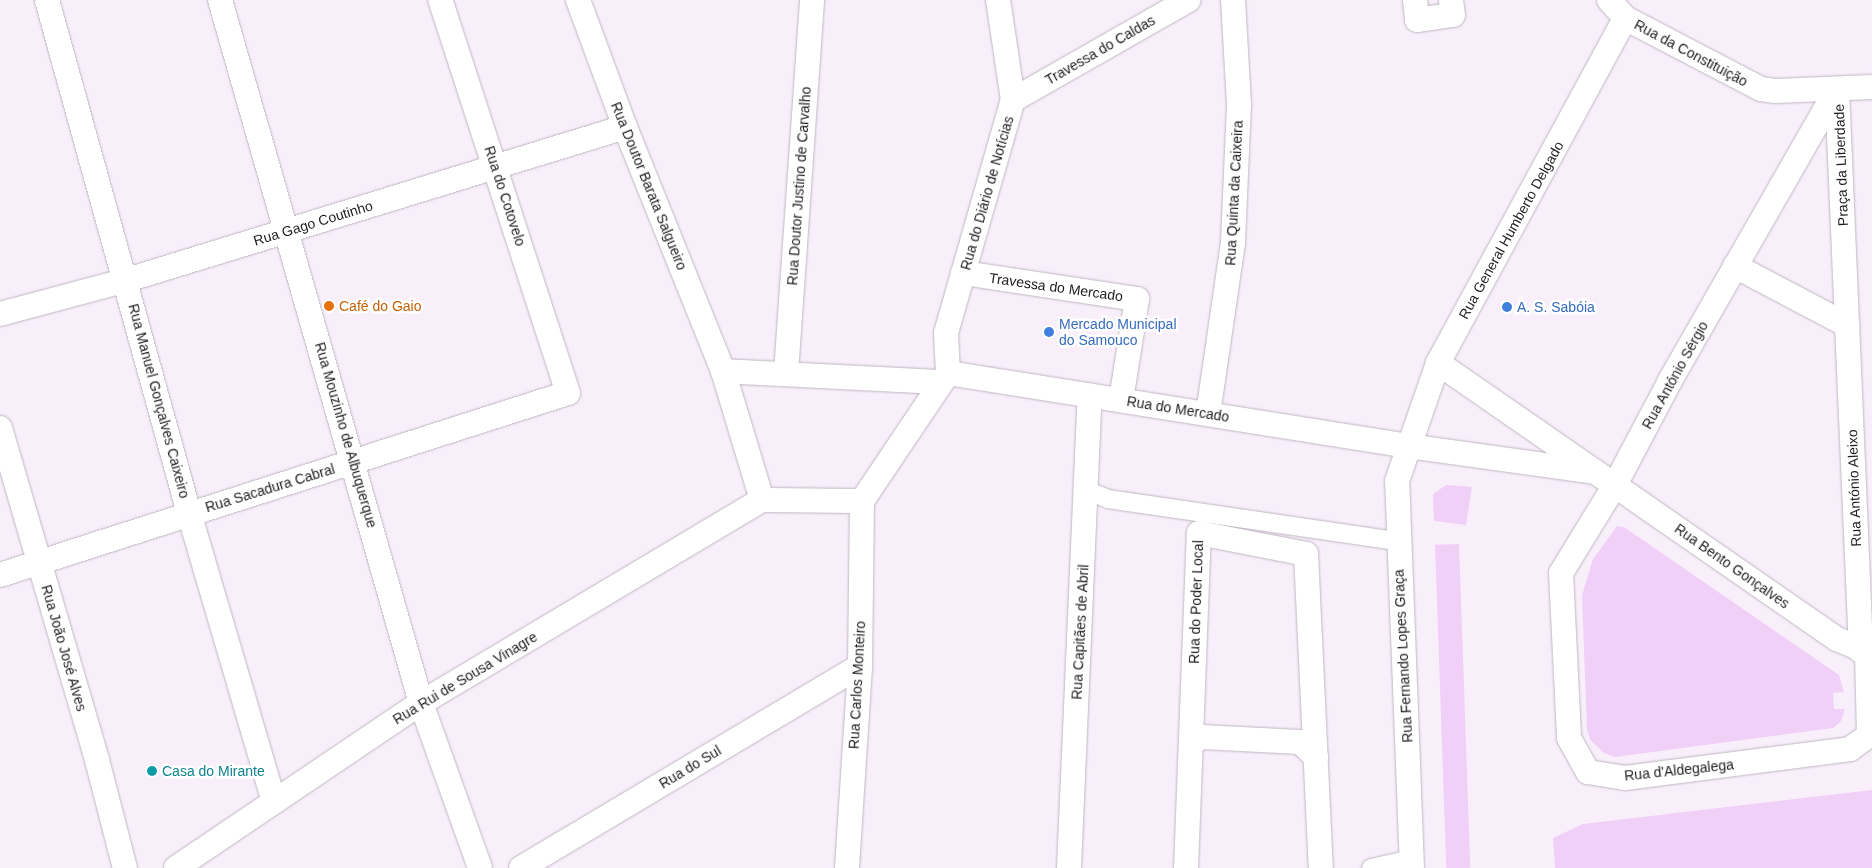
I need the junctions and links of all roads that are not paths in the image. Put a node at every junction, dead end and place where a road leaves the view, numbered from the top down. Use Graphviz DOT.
graph roads {
  1 [pos="47,0"];
  2 [pos="220,0"];
  3 [pos="440,0"];
  4 [pos="578,0"];
  5 [pos="812,0"];
  6 [pos="998,0"];
  7 [pos="1188,0"];
  8 [pos="1233,0"];
  9 [pos="1415,0"];
  10 [pos="1451,0"];
  11 [pos="1609,0"];
  12 [pos="1625,18"];
  13 [pos="1872,87"];
  14 [pos="1837,89"];
  15 [pos="1013,100"];
  16 [pos="625,127"];
  17 [pos="496,168"];
  18 [pos="286,231"];
  19 [pos="1735,266"];
  20 [pos="964,273"];
  21 [pos="127,280"];
  22 [pos="0,314"];
  23 [pos="1848,325"];
  24 [pos="1438,364"];
  25 [pos="723,371"];
  26 [pos="786,373"];
  27 [pos="945,378"];
  28 [pos="568,393"];
  29 [pos="1090,395"];
  30 [pos="1121,400"];
  31 [pos="1208,414"];
  32 [pos="0,428"];
  33 [pos="1408,446"];
  34 [pos="355,462"];
  35 [pos="1595,472"];
  36 [pos="1615,485"];
  37 [pos="1086,490"];
  38 [pos="762,500"];
  39 [pos="862,501"];
  40 [pos="189,513"];
  41 [pos="1397,541"];
  42 [pos="40,563"];
  43 [pos="0,575"];
  44 [pos="1867,653"];
  45 [pos="860,666"];
  46 [pos="421,703"];
  47 [pos="1191,743"];
  48 [pos="1316,757"];
  49 [pos="274,802"];
  50 [pos="1412,863"];
  51 [pos="125,868"];
  52 [pos="176,868"];
  53 [pos="480,868"];
  54 [pos="521,868"];
  55 [pos="847,868"];
  56 [pos="1069,868"];
  57 [pos="1186,868"];
  58 [pos="1321,868"];
  59 [pos="1371,868"];
  1 -- 21 [label="street, Rua Manuel Gonçalves Caixeiro"];
  2 -- 18 [label="street, Rua Mouzinho de Albuquerque"];
  3 -- 17 [label="street, Rua do Cotovelo"];
  4 -- 16 [label="street, Rua Doutor Barata Salgueiro"];
  5 -- 26 [label="street, Rua Doutor Justino de Carvalho"];
  6 -- 15 [label="street, Rua do Diário de Notícias"];
  7 -- 15 [label="street, Travessa do Caldas"];
  8 -- 31 [label="street, Rua Quinta da Caixeira"];
  9 -- 10 [label="street"];
  11 -- 12 [label="street, Rua da Constituição"];
  12 -- 14 [label="street, Rua da Constituição"];
  12 -- 24 [label="street, Rua General Humberto Delgado"];
  13 -- 14 [label="street, Rua da Constituição"];
  14 -- 19 [label="street, Praça da Liberdade"];
  14 -- 23 [label="street, Praça da Liberdade"];
  15 -- 20 [label="street, Rua do Diário de Notícias"];
  16 -- 17 [label="street, Rua Gago Coutinho"];
  16 -- 25 [label="street, Rua Doutor Barata Salgueiro"];
  17 -- 18 [label="street, Rua Gago Coutinho"];
  17 -- 28 [label="street, Rua do Cotovelo"];
  18 -- 21 [label="street, Rua Gago Coutinho"];
  18 -- 34 [label="street, Rua Mouzinho de Albuquerque"];
  19 -- 23 [label="street"];
  19 -- 36 [label="street, Rua António Sérgio"];
  20 -- 27 [label="street, Rua do Diário de Notícias"];
  20 -- 30 [label="street, Travessa do Mercado"];
  21 -- 22 [label="street, Rua Gago Coutinho"];
  21 -- 40 [label="street, Rua Manuel Gonçalves Caixeiro"];
  23 -- 44 [label="street, Rua António Aleixo"];
  24 -- 33 [label="street, Rua General Humberto Delgado"];
  24 -- 35 [label="street, Rua Bento Gonçalves"];
  25 -- 26 [label="street, Rua do Mercado"];
  25 -- 38 [label="street, Rua Doutor Barata Salgueiro"];
  26 -- 27 [label="street, Rua do Mercado"];
  27 -- 29 [label="street, Rua do Mercado"];
  27 -- 39 [label="street"];
  28 -- 34 [label="street, Rua Sacadura Cabral"];
  29 -- 30 [label="street, Rua do Mercado"];
  29 -- 37 [label="street, Rua Capitães de Abril"];
  30 -- 31 [label="street, Rua do Mercado"];
  31 -- 33 [label="street, Rua do Mercado"];
  32 -- 42 [label="street, Rua João José Alves"];
  33 -- 35 [label="street, Rua Bento Gonçalves"];
  33 -- 41 [label="street, Rua Fernando Lopes Graça"];
  34 -- 40 [label="street, Rua Sacadura Cabral"];
  34 -- 46 [label="street, Rua Mouzinho de Albuquerque"];
  35 -- 36 [label="street, Rua Bento Gonçalves"];
  36 -- 44 [label="street, Rua Bento Gonçalves"];
  36 -- 44 [label="street, Rua d'Aldegalega"];
  37 -- 41 [label="street"];
  37 -- 56 [label="street, Rua Capitães de Abril"];
  38 -- 39 [label="street"];
  38 -- 46 [label="street, Rua Rui de Sousa Vinagre"];
  39 -- 45 [label="street, Rua Carlos Monteiro"];
  40 -- 42 [label="street, Rua Sacadura Cabral"];
  40 -- 49 [label="street, Rua Manuel Gonçalves Caixeiro"];
  41 -- 50 [label="street, Rua Fernando Lopes Graça"];
  42 -- 43 [label="street, Rua Sacadura Cabral"];
  42 -- 51 [label="street, Rua João José Alves"];
  45 -- 54 [label="street, Rua do Sul"];
  45 -- 55 [label="street, Rua Carlos Monteiro"];
  46 -- 49 [label="street, Rua Rui de Sousa Vinagre"];
  46 -- 53 [label="street, Rua Mouzinho de Albuquerque"];
  47 -- 48 [label="street"];
  47 -- 48 [label="street, Rua do Poder Local"];
  47 -- 57 [label="street, Rua do Poder Local"];
  48 -- 58 [label="street, Rua do Poder Local"];
  49 -- 52 [label="street, Rua Rui de Sousa Vinagre"];
  50 -- 59 [label="street"];
}
